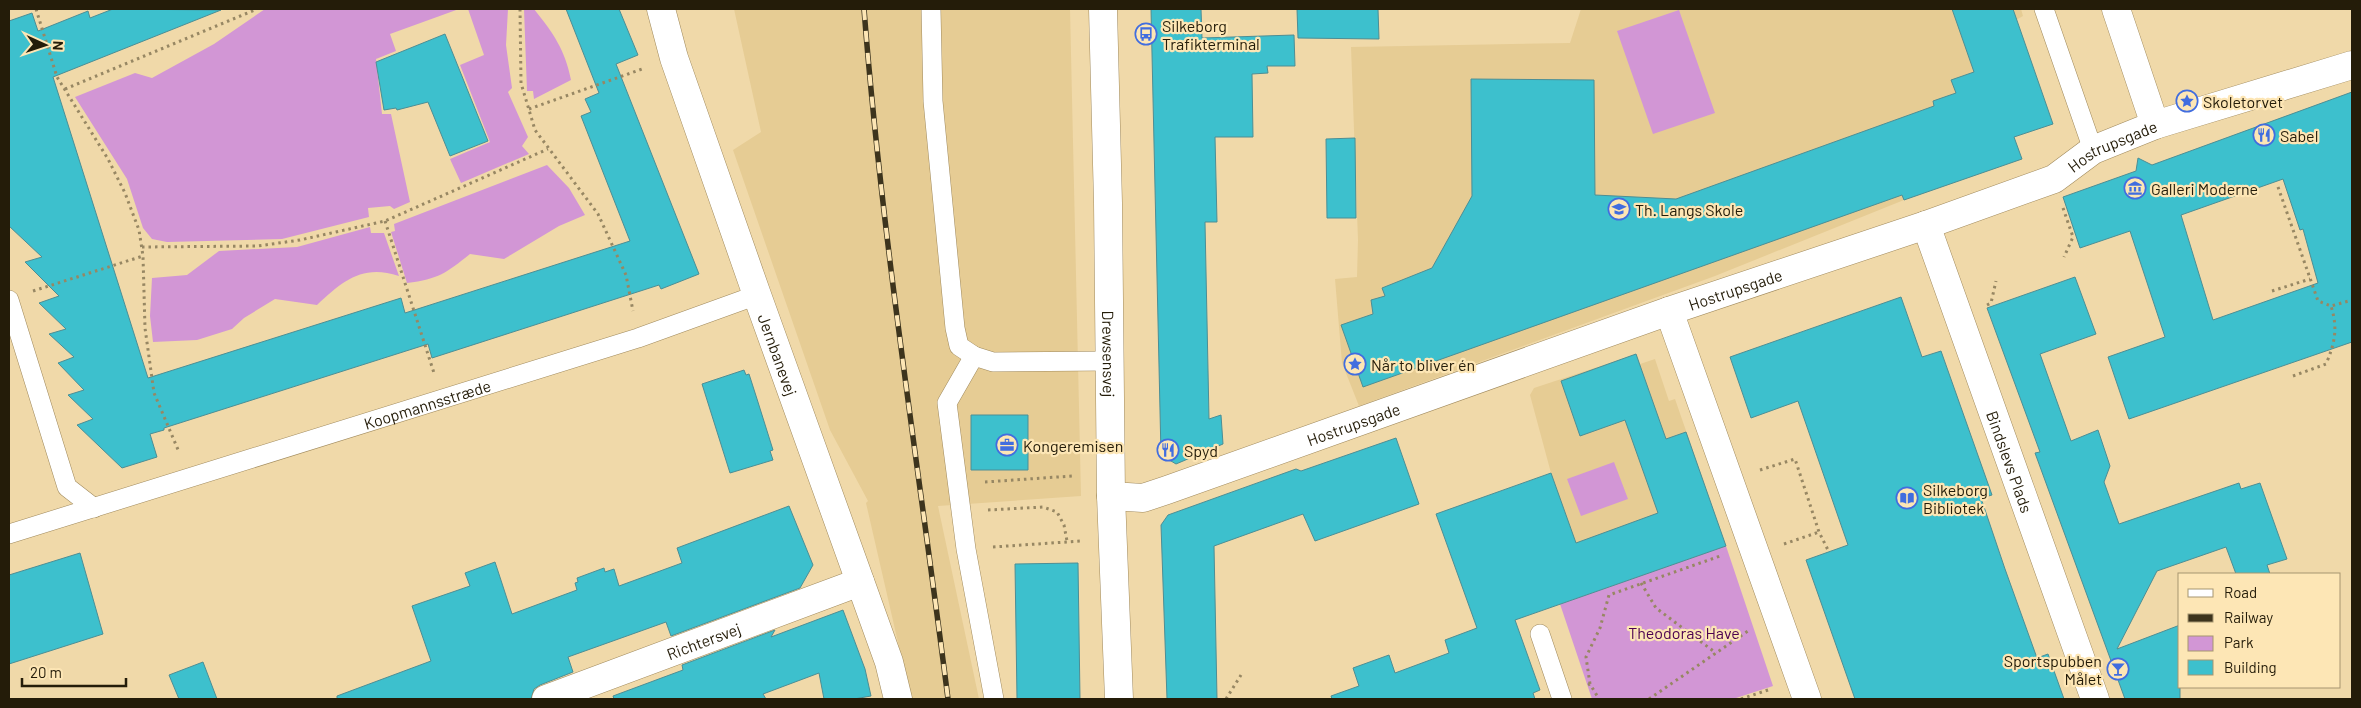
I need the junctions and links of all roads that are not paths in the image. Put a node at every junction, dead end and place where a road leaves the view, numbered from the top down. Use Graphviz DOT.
graph roads {
  1 [pos="661,9"];
  2 [pos="930,9"];
  3 [pos="1103,9"];
  4 [pos="2044,9"];
  5 [pos="2116,9"];
  6 [pos="2352,65"];
  7 [pos="2155,125"];
  8 [pos="2090,141"];
  9 [pos="1926,225"];
  10 [pos="757,295"];
  11 [pos="9,300"];
  12 [pos="1669,311"];
  13 [pos="974,356"];
  14 [pos="1110,361"];
  15 [pos="1112,496"];
  16 [pos="94,508"];
  17 [pos="9,534"];
  18 [pos="860,582"];
  19 [pos="1540,634"];
  20 [pos="546,699"];
  21 [pos="898,699"];
  22 [pos="994,699"];
  23 [pos="1119,699"];
  24 [pos="1562,699"];
  25 [pos="1806,699"];
  26 [pos="2095,699"];
  1 -- 10 [label="street, Jernbanevej"];
  2 -- 13 [label="lane"];
  3 -- 14 [label="street, Drewsensvej"];
  4 -- 8 [label="lane"];
  5 -- 7 [label="street"];
  6 -- 7 [label="street, Hostrupsgade"];
  7 -- 8 [label="street, Hostrupsgade"];
  8 -- 9 [label="street, Hostrupsgade"];
  9 -- 12 [label="street, Hostrupsgade"];
  9 -- 26 [label="street, Bindslevs Plads"];
  10 -- 16 [label="lane, Koopmannsstræde"];
  10 -- 18 [label="street, Jernbanevej"];
  11 -- 16 [label="lane"];
  12 -- 15 [label="street, Hostrupsgade"];
  12 -- 25 [label="street"];
  13 -- 14 [label="lane"];
  13 -- 22 [label="lane"];
  14 -- 15 [label="street, Drewsensvej"];
  15 -- 23 [label="street, Drewsensvej"];
  16 -- 17 [label="lane, Koopmannsstræde"];
  18 -- 20 [label="street, Richtersvej"];
  18 -- 21 [label="street, Jernbanevej"];
  19 -- 24 [label="lane"];
}
